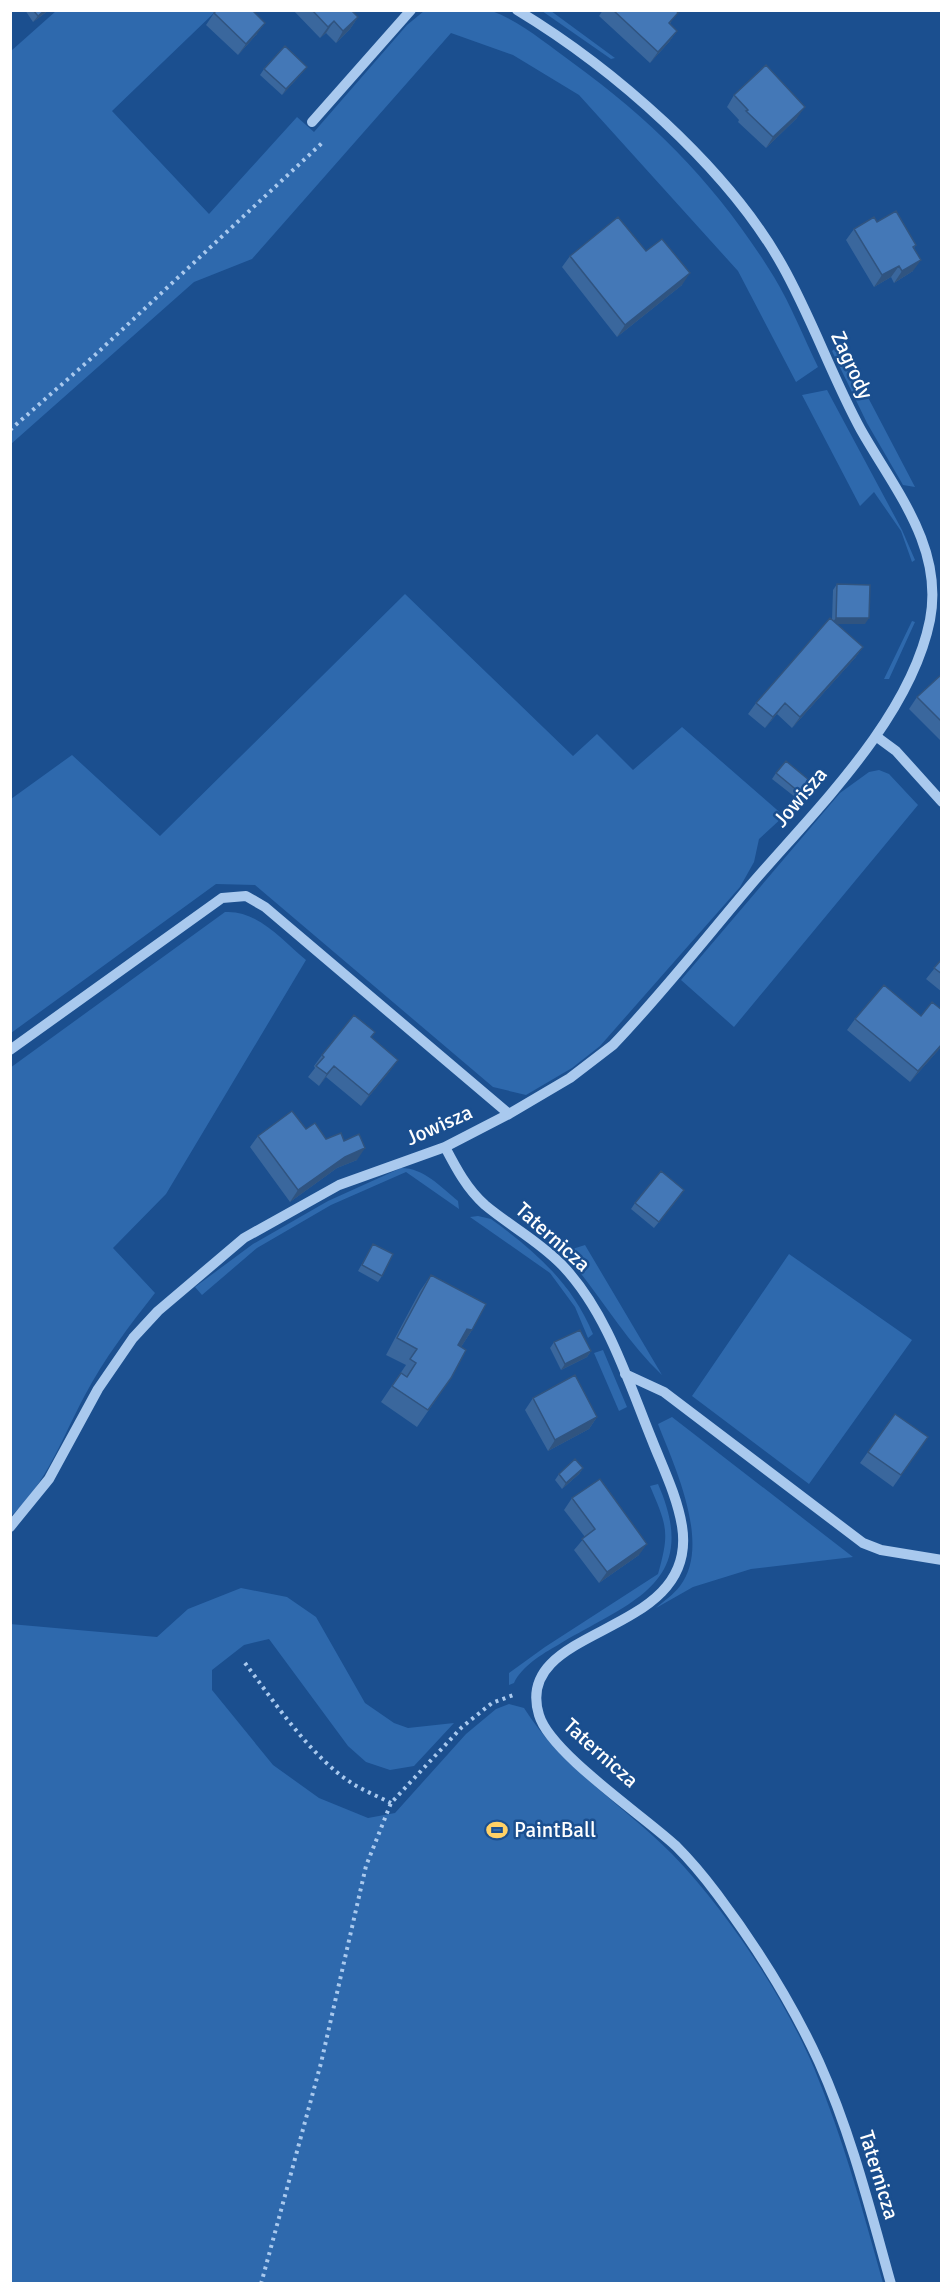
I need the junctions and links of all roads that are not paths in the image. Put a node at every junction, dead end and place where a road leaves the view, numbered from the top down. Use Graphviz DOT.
graph roads {
  1 [pos="411,10"];
  2 [pos="517,10"];
  3 [pos="312,122"];
  4 [pos="877,736"];
  5 [pos="942,802"];
  6 [pos="10,1050"];
  7 [pos="509,1114"];
  8 [pos="445,1147"];
  9 [pos="626,1374"];
  10 [pos="10,1527"];
  11 [pos="942,1560"];
  12 [pos="891,2283"];
  1 -- 3 [label="street"];
  2 -- 4 [label="street, Zagrody"];
  4 -- 5 [label="street"];
  4 -- 7 [label="street, Jowisza"];
  6 -- 7 [label="street"];
  7 -- 8 [label="street, Jowisza"];
  8 -- 9 [label="street, Taternicza"];
  8 -- 10 [label="street, Jowisza"];
  9 -- 11 [label="street"];
  9 -- 12 [label="street, Taternicza"];
}
